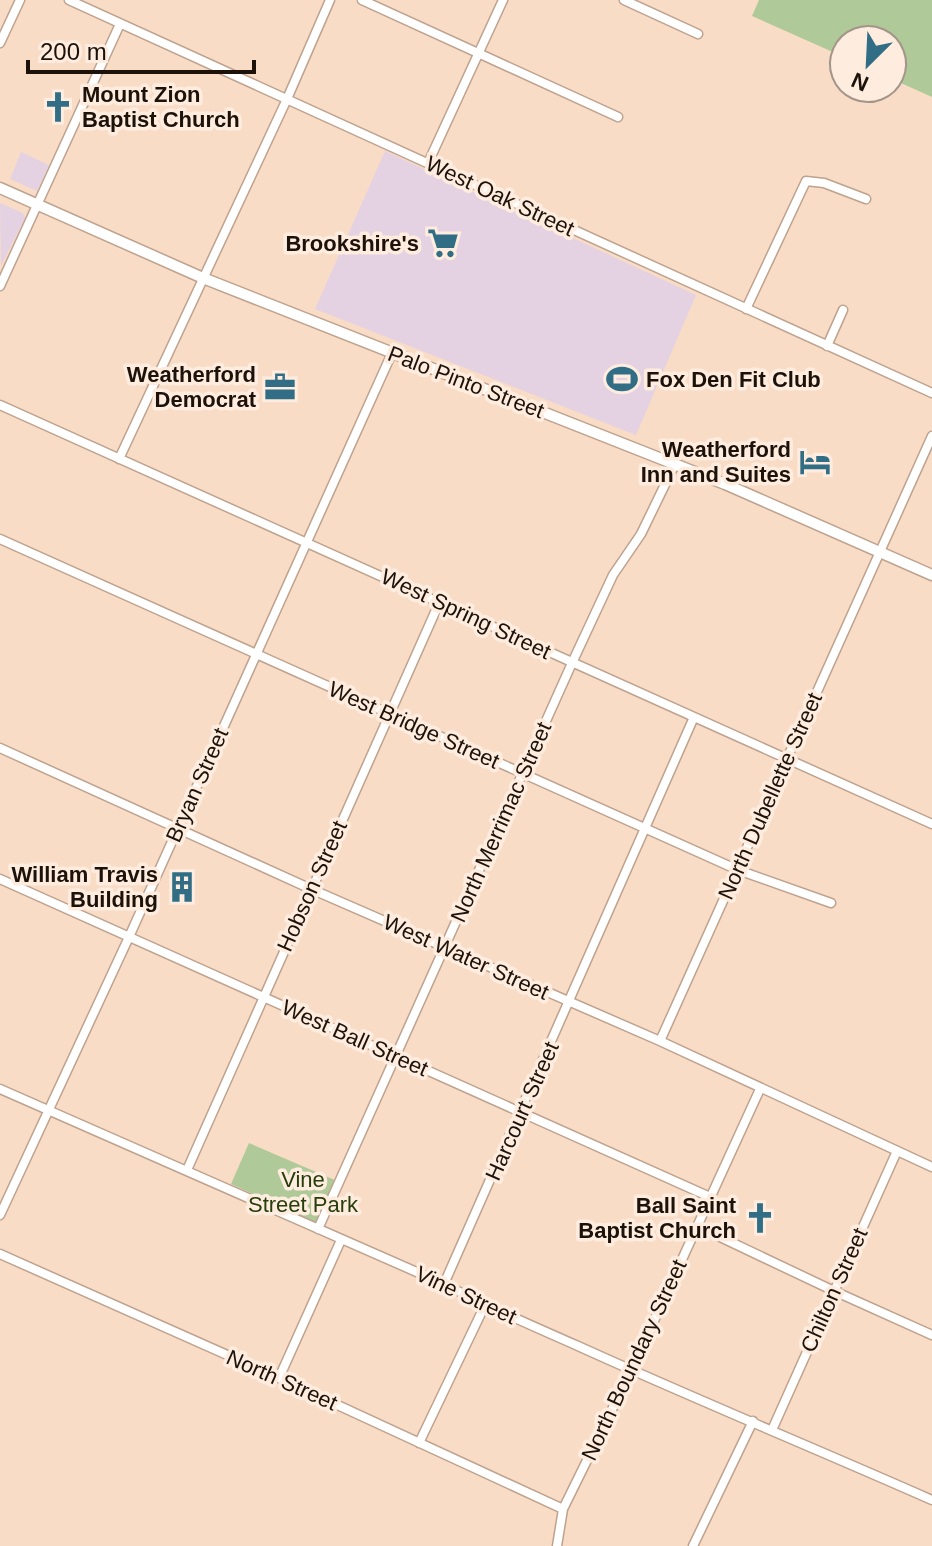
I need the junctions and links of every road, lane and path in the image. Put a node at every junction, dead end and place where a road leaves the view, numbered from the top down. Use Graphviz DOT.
graph roads {
  1 [pos="20,0"];
  2 [pos="69,0"];
  3 [pos="330,0"];
  4 [pos="362,0"];
  5 [pos="503,0"];
  6 [pos="624,0"];
  7 [pos="120,24"];
  8 [pos="698,34"];
  9 [pos="0,43"];
  10 [pos="479,53"];
  11 [pos="287,99"];
  12 [pos="618,117"];
  13 [pos="428,163"];
  14 [pos="0,188"];
  15 [pos="866,199"];
  16 [pos="37,205"];
  17 [pos="2,274"];
  18 [pos="203,278"];
  19 [pos="0,286"];
  20 [pos="746,309"];
  21 [pos="843,310"];
  22 [pos="827,346"];
  23 [pos="392,353"];
  24 [pos="932,393"];
  25 [pos="0,405"];
  26 [pos="932,436"];
  27 [pos="119,459"];
  28 [pos="675,464"];
  29 [pos="0,539"];
  30 [pos="306,542"];
  31 [pos="881,552"];
  32 [pos="932,575"];
  33 [pos="440,601"];
  34 [pos="256,654"];
  35 [pos="572,663"];
  36 [pos="389,714"];
  37 [pos="694,717"];
  38 [pos="0,748"];
  39 [pos="786,759"];
  40 [pos="522,774"];
  41 [pos="932,824"];
  42 [pos="177,829"];
  43 [pos="646,829"];
  44 [pos="738,870"];
  45 [pos="0,879"];
  46 [pos="311,889"];
  47 [pos="831,903"];
  48 [pos="129,937"];
  49 [pos="445,947"];
  50 [pos="263,997"];
  51 [pos="570,1002"];
  52 [pos="660,1041"];
  53 [pos="396,1056"];
  54 [pos="0,1089"];
  55 [pos="760,1089"];
  56 [pos="49,1110"];
  57 [pos="521,1113"];
  58 [pos="897,1151"];
  59 [pos="932,1167"];
  60 [pos="187,1170"];
  61 [pos="710,1197"];
  62 [pos="0,1215"];
  63 [pos="697,1226"];
  64 [pos="318,1229"];
  65 [pos="341,1240"];
  66 [pos="0,1254"];
  67 [pos="444,1284"];
  68 [pos="834,1291"];
  69 [pos="485,1305"];
  70 [pos="932,1335"];
  71 [pos="631,1371"];
  72 [pos="279,1378"];
  73 [pos="753,1421"];
  74 [pos="772,1430"];
  75 [pos="419,1443"];
  76 [pos="932,1500"];
  77 [pos="563,1509"];
  78 [pos="557,1546"];
  79 [pos="693,1546"];
  1 -- 9 [label="street"];
  2 -- 7 [label="street, West Oak Street"];
  3 -- 11 [label="street"];
  4 -- 10 [label="street"];
  5 -- 10 [label="street"];
  6 -- 8 [label="street"];
  7 -- 11 [label="street, West Oak Street"];
  7 -- 16 [label="street"];
  10 -- 12 [label="street"];
  10 -- 13 [label="street"];
  11 -- 13 [label="street, West Oak Street"];
  11 -- 18 [label="street"];
  13 -- 20 [label="street, West Oak Street"];
  14 -- 16 [label="main road, Palo Pinto Street"];
  15 -- 20 [label="street"];
  16 -- 17 [label="street"];
  16 -- 18 [label="main road, Palo Pinto Street"];
  17 -- 19 [label="street"];
  18 -- 23 [label="main road, Palo Pinto Street"];
  18 -- 27 [label="street"];
  20 -- 22 [label="street, West Oak Street"];
  21 -- 22 [label="street"];
  22 -- 24 [label="street, West Oak Street"];
  23 -- 28 [label="main road, Palo Pinto Street"];
  23 -- 30 [label="street, Bryan Street"];
  25 -- 27 [label="street, West Spring Street"];
  26 -- 31 [label="street, North Dubellette Street"];
  27 -- 30 [label="street, West Spring Street"];
  28 -- 31 [label="main road, Palo Pinto Street"];
  28 -- 35 [label="street, North Merrimac Street"];
  29 -- 34 [label="street, West Bridge Street"];
  30 -- 33 [label="street, West Spring Street"];
  30 -- 34 [label="street, Bryan Street"];
  31 -- 32 [label="main road, Palo Pinto Street"];
  31 -- 39 [label="street, North Dubellette Street"];
  33 -- 35 [label="street, West Spring Street"];
  33 -- 36 [label="street, Hobson Street"];
  34 -- 36 [label="street, West Bridge Street"];
  34 -- 42 [label="street, Bryan Street"];
  35 -- 37 [label="street, West Spring Street"];
  35 -- 40 [label="street, North Merrimac Street"];
  36 -- 40 [label="street, West Bridge Street"];
  36 -- 46 [label="street, Hobson Street"];
  37 -- 39 [label="street, West Spring Street"];
  37 -- 43 [label="street, Harcourt Street"];
  38 -- 42 [label="street, West Water Street"];
  39 -- 41 [label="street, West Spring Street"];
  39 -- 44 [label="street, North Dubellette Street"];
  40 -- 43 [label="street, West Bridge Street"];
  40 -- 49 [label="street, North Merrimac Street"];
  42 -- 46 [label="street, West Water Street"];
  42 -- 48 [label="street, Bryan Street"];
  43 -- 44 [label="street, West Bridge Street"];
  43 -- 51 [label="street, Harcourt Street"];
  44 -- 47 [label="street, West Bridge Street"];
  44 -- 52 [label="street, North Dubellette Street"];
  45 -- 48 [label="street, West Ball Street"];
  46 -- 49 [label="street, West Water Street"];
  46 -- 50 [label="street, Hobson Street"];
  48 -- 50 [label="street, West Ball Street"];
  48 -- 56 [label="street, Bryan Street"];
  49 -- 51 [label="street, West Water Street"];
  49 -- 53 [label="street, North Merrimac Street"];
  50 -- 53 [label="street, West Ball Street"];
  50 -- 60 [label="street, Hobson Street"];
  51 -- 52 [label="street, West Water Street"];
  51 -- 57 [label="street, Harcourt Street"];
  52 -- 55 [label="street, West Water Street"];
  53 -- 57 [label="street, West Ball Street"];
  53 -- 64 [label="street, North Merrimac Street"];
  54 -- 56 [label="street, Vine Street"];
  55 -- 58 [label="street, West Water Street"];
  55 -- 61 [label="street, North Boundary Street"];
  56 -- 60 [label="street, Vine Street"];
  56 -- 62 [label="street, Bryan Street"];
  57 -- 61 [label="street, West Ball Street"];
  57 -- 67 [label="street, Harcourt Street"];
  58 -- 59 [label="street, West Water Street"];
  58 -- 68 [label="street, Chilton Street"];
  60 -- 64 [label="street, Vine Street"];
  61 -- 63 [label="street, North Boundary Street"];
  63 -- 68 [label="street"];
  63 -- 71 [label="street, North Boundary Street"];
  64 -- 65 [label="street, Vine Street"];
  65 -- 67 [label="street, Vine Street"];
  65 -- 72 [label="street"];
  66 -- 72 [label="street, North Street"];
  67 -- 69 [label="street, Vine Street"];
  68 -- 70 [label="street"];
  68 -- 74 [label="street, Chilton Street"];
  69 -- 71 [label="street, Vine Street"];
  69 -- 75 [label="street"];
  71 -- 73 [label="street, Vine Street"];
  71 -- 77 [label="street, North Boundary Street"];
  72 -- 75 [label="street, North Street"];
  73 -- 74 [label="street, Vine Street"];
  73 -- 79 [label="street"];
  74 -- 76 [label="street, Vine Street"];
  75 -- 77 [label="street, North Street"];
  77 -- 78 [label="street, North Boundary Street"];
}
